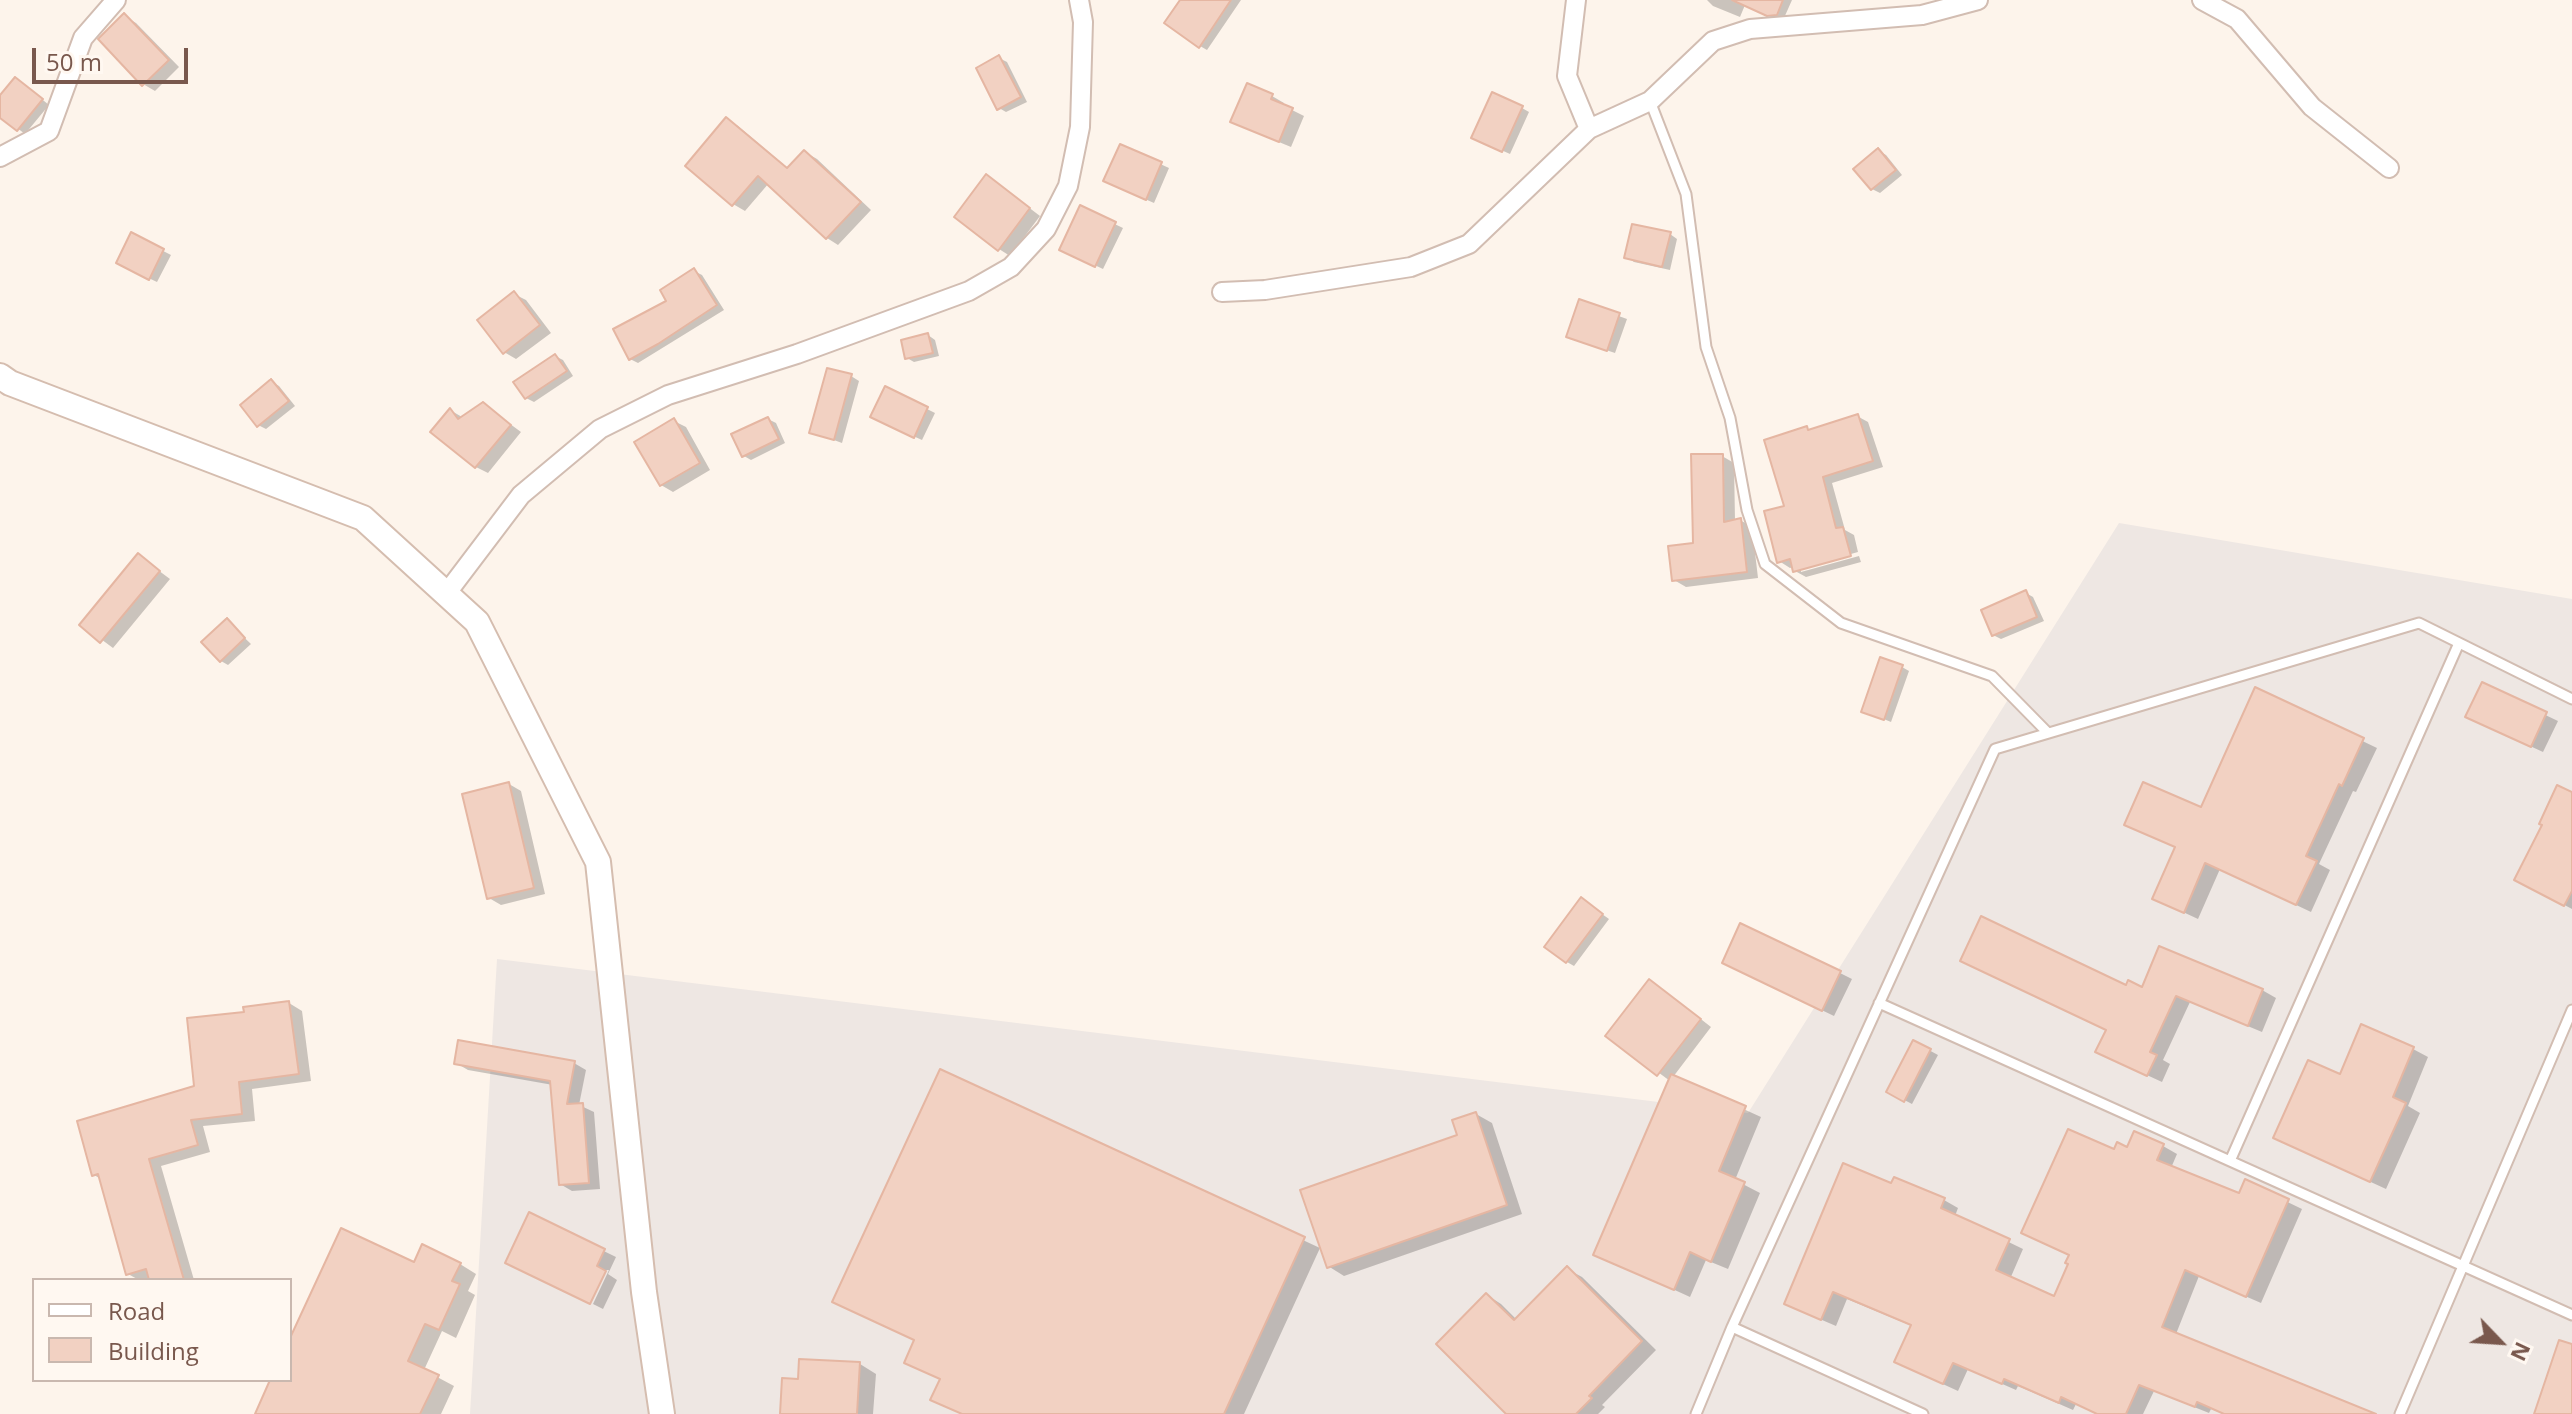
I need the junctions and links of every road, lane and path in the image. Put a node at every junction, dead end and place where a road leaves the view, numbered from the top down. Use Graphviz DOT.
graph roads {
  1 [pos="116,0"];
  2 [pos="1079,0"];
  3 [pos="1576,0"];
  4 [pos="1978,0"];
  5 [pos="2202,0"];
  6 [pos="1650,101"];
  7 [pos="1589,129"];
  8 [pos="0,157"];
  9 [pos="2389,168"];
  10 [pos="1222,292"];
  11 [pos="0,376"];
  12 [pos="446,594"];
  13 [pos="2459,643"];
  14 [pos="2572,699"];
  15 [pos="2048,733"];
  16 [pos="1879,1003"];
  17 [pos="2572,1010"];
  18 [pos="2230,1161"];
  19 [pos="2463,1266"];
  20 [pos="2572,1315"];
  21 [pos="1732,1327"];
  22 [pos="662,1414"];
  23 [pos="1696,1414"];
  24 [pos="1923,1414"];
  25 [pos="2400,1414"];
  1 -- 8 [label="street"];
  2 -- 12 [label="street"];
  3 -- 7 [label="street"];
  4 -- 6 [label="street"];
  5 -- 9 [label="street"];
  6 -- 7 [label="street"];
  6 -- 15 [label="lane"];
  7 -- 10 [label="street"];
  11 -- 12 [label="street"];
  12 -- 22 [label="street"];
  13 -- 14 [label="lane"];
  13 -- 15 [label="lane"];
  13 -- 18 [label="lane"];
  15 -- 16 [label="lane"];
  16 -- 18 [label="lane"];
  16 -- 21 [label="lane"];
  17 -- 19 [label="lane"];
  18 -- 19 [label="lane"];
  19 -- 20 [label="lane"];
  19 -- 25 [label="lane"];
  21 -- 23 [label="lane"];
  21 -- 24 [label="lane"];
}
